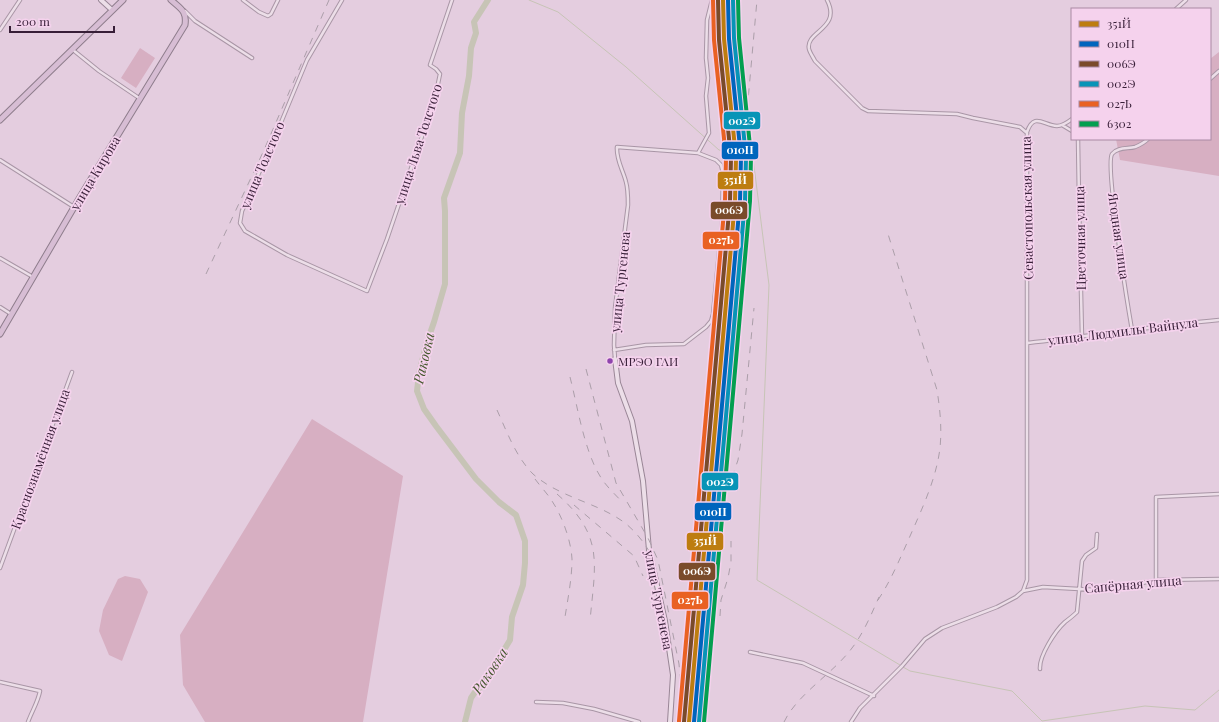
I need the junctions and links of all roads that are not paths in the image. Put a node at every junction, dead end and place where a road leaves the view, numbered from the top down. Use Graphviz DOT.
graph roads {
  1 [pos="20,0"];
  2 [pos="101,0"];
  3 [pos="123,0"];
  4 [pos="171,0"];
  5 [pos="243,0"];
  6 [pos="278,0"];
  7 [pos="342,0"];
  8 [pos="452,0"];
  9 [pos="712,0"];
  10 [pos="827,0"];
  11 [pos="1186,0"];
  12 [pos="1177,8"];
  13 [pos="112,10"];
  14 [pos="184,11"];
  15 [pos="0,30"];
  16 [pos="73,50"];
  17 [pos="252,58"];
  18 [pos="1219,71"];
  19 [pos="1211,78"];
  20 [pos="140,99"];
  21 [pos="0,120"];
  22 [pos="1071,120"];
  23 [pos="1062,125"];
  24 [pos="1071,130"];
  25 [pos="1027,133"];
  26 [pos="1078,140"];
  27 [pos="1147,140"];
  28 [pos="698,153"];
  29 [pos="0,160"];
  30 [pos="74,207"];
  31 [pos="0,258"];
  32 [pos="33,277"];
  33 [pos="367,291"];
  34 [pos="0,307"];
  35 [pos="12,314"];
  36 [pos="1219,320"];
  37 [pos="1132,330"];
  38 [pos="0,334"];
  39 [pos="1082,337"];
  40 [pos="1028,343"];
  41 [pos="614,350"];
  42 [pos="615,359"];
  43 [pos="72,372"];
  44 [pos="1219,494"];
  45 [pos="1097,534"];
  46 [pos="0,568"];
  47 [pos="1219,579"];
  48 [pos="1156,580"];
  49 [pos="1080,590"];
  50 [pos="1023,591"];
  51 [pos="750,652"];
  52 [pos="1040,669"];
  53 [pos="0,682"];
  54 [pos="874,696"];
  55 [pos="536,702"];
  56 [pos="28,722"];
  57 [pos="639,722"];
  58 [pos="670,722"];
  59 [pos="851,722"];
  1 -- 15 [label="street"];
  2 -- 13 [label="street"];
  3 -- 13 [label="highway"];
  4 -- 14 [label="highway"];
  5 -- 6 [label="street"];
  7 -- 33 [label="street, улица Толстого"];
  8 -- 33 [label="street, улица Льва Толстого"];
  9 -- 28 [label="street"];
  10 -- 25 [label="street, Севастопольская улица"];
  11 -- 12 [label="street"];
  13 -- 16 [label="highway"];
  14 -- 17 [label="street"];
  14 -- 20 [label="highway, улица Кирова"];
  16 -- 20 [label="street"];
  16 -- 21 [label="highway"];
  18 -- 19 [label="street"];
  20 -- 30 [label="highway, улица Кирова"];
  22 -- 23 [label="street"];
  23 -- 24 [label="street"];
  23 -- 25 [label="street"];
  25 -- 40 [label="street, Севастопольская улица"];
  26 -- 39 [label="street, Цветочная улица"];
  27 -- 37 [label="street, Ягодная улица"];
  28 -- 41 [label="street, улица Тургенева"];
  28 -- 41 [label="street"];
  29 -- 30 [label="street"];
  30 -- 32 [label="highway, улица Кирова"];
  31 -- 32 [label="street"];
  32 -- 35 [label="highway, улица Кирова"];
  34 -- 35 [label="street"];
  35 -- 38 [label="highway, улица Кирова"];
  36 -- 37 [label="street, улица Людмилы Вайнула"];
  37 -- 39 [label="street, улица Людмилы Вайнула"];
  39 -- 40 [label="street, улица Людмилы Вайнула"];
  40 -- 50 [label="street, Севастопольская улица"];
  41 -- 42 [label="street, улица Тургенева"];
  42 -- 58 [label="street, улица Тургенева"];
  43 -- 46 [label="street, Краснознамённая улица"];
  44 -- 48 [label="street"];
  45 -- 49 [label="street"];
  47 -- 48 [label="street, Сапёрная улица"];
  48 -- 49 [label="street, Сапёрная улица"];
  49 -- 50 [label="street, Сапёрная улица"];
  49 -- 52 [label="street"];
  50 -- 54 [label="street"];
  51 -- 54 [label="street"];
  53 -- 56 [label="street"];
  54 -- 59 [label="street"];
  55 -- 57 [label="street"];
}
